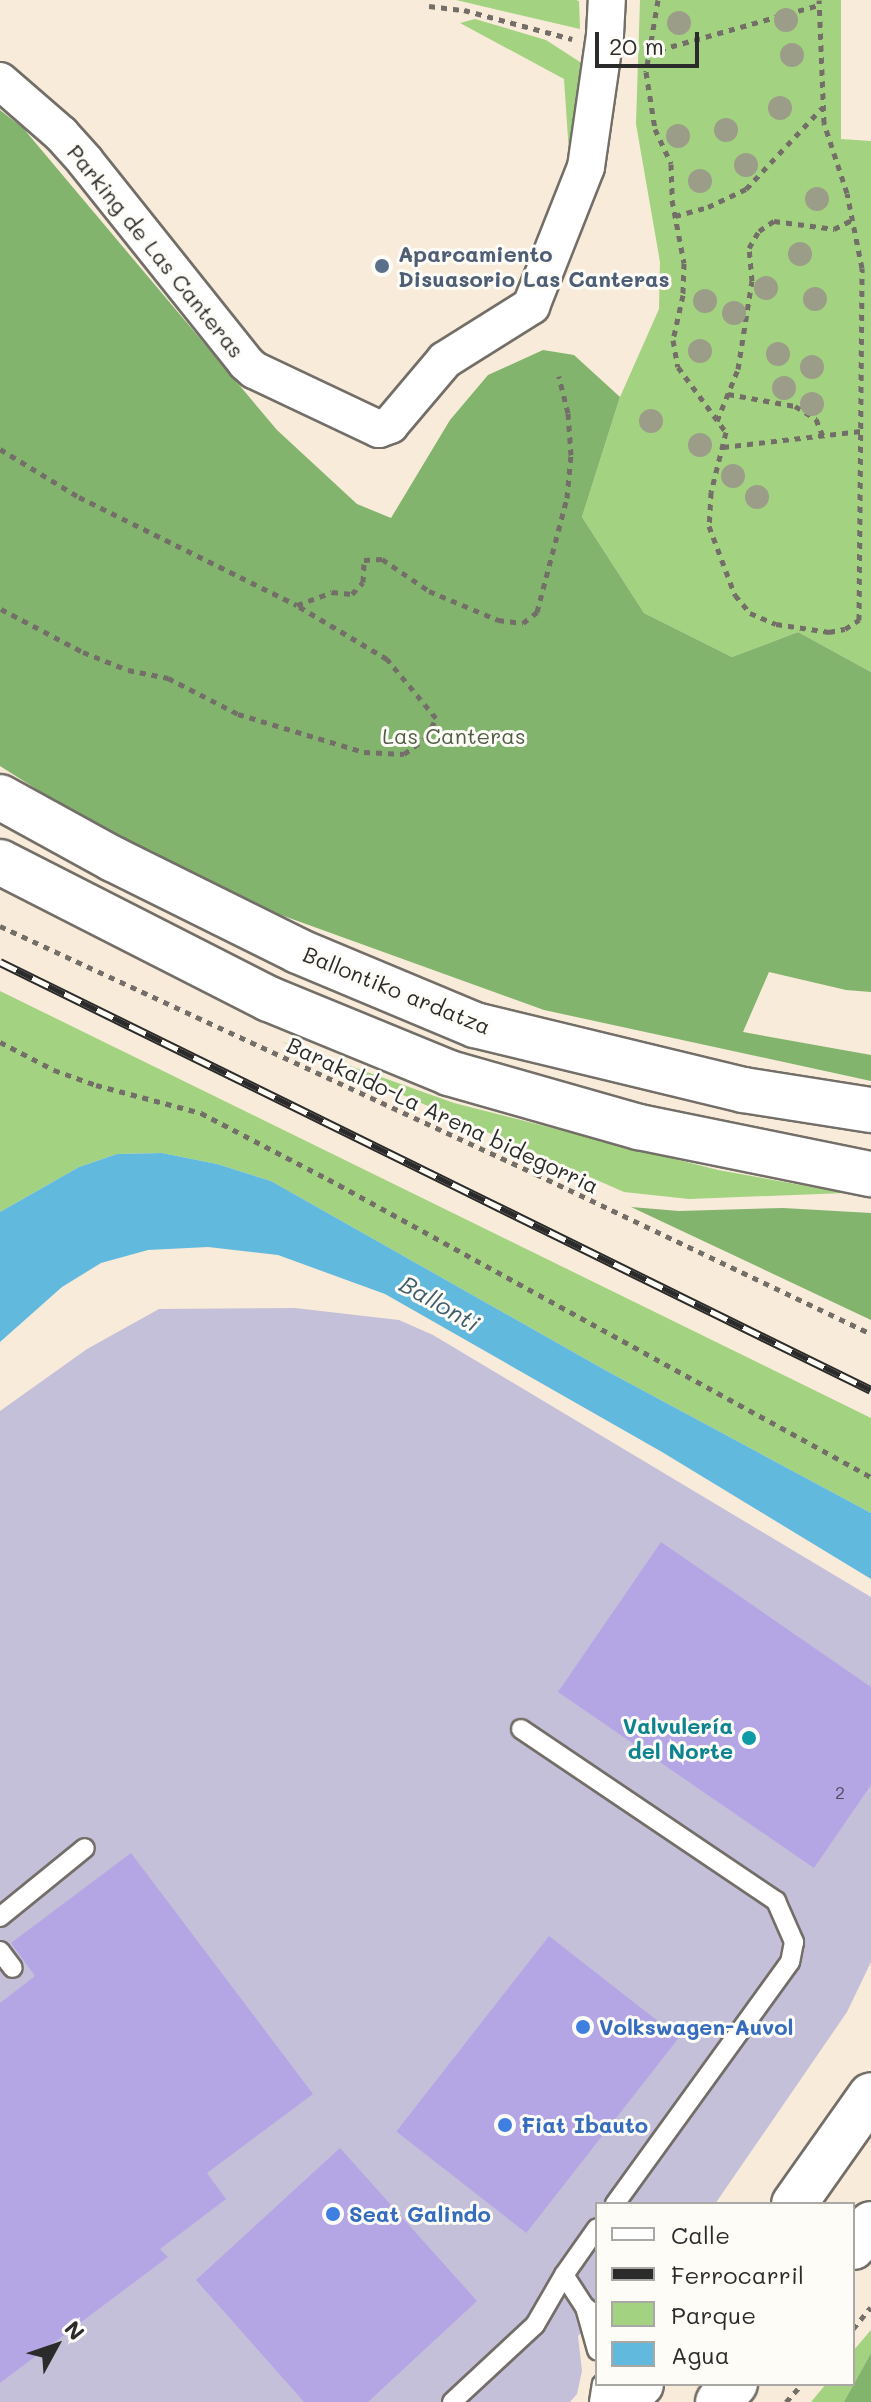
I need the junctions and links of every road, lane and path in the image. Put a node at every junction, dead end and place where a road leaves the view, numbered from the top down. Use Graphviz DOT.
graph roads {
  1 [pos="607,0"];
  2 [pos="658,0"];
  3 [pos="819,2"];
  4 [pos="429,6"];
  5 [pos="603,47"];
  6 [pos="648,53"];
  7 [pos="0,81"];
  8 [pos="823,107"];
  9 [pos="675,216"];
  10 [pos="852,220"];
  11 [pos="559,376"];
  12 [pos="728,394"];
  13 [pos="717,421"];
  14 [pos="861,431"];
  15 [pos="823,436"];
  16 [pos="723,447"];
  17 [pos="0,449"];
  18 [pos="297,605"];
  19 [pos="1,609"];
  20 [pos="0,797"];
  21 [pos="0,862"];
  22 [pos="0,926"];
  23 [pos="0,1042"];
  24 [pos="871,1110"];
  25 [pos="871,1174"];
  26 [pos="871,1334"];
  27 [pos="871,1477"];
  28 [pos="521,1729"];
  29 [pos="85,1848"];
  30 [pos="0,1917"];
  31 [pos="0,1951"];
  32 [pos="13,1968"];
  33 [pos="871,2095"];
  34 [pos="616,2202"];
  35 [pos="795,2202"];
  36 [pos="871,2224"];
  37 [pos="595,2231"];
  38 [pos="855,2244"];
  39 [pos="564,2275"];
  40 [pos="871,2307"];
  41 [pos="591,2312"];
  42 [pos="855,2327"];
  43 [pos="595,2337"];
  44 [pos="639,2386"];
  45 [pos="733,2386"];
  46 [pos="800,2386"];
  47 [pos="452,2402"];
  48 [pos="622,2402"];
  49 [pos="718,2402"];
  50 [pos="786,2402"];
  1 -- 5 [label="street, Parking de Las Canteras"];
  2 -- 6 [label="path"];
  3 -- 6 [label="path"];
  3 -- 8 [label="path"];
  4 -- 5 [label="path"];
  5 -- 7 [label="street, Parking de Las Canteras"];
  6 -- 9 [label="path"];
  8 -- 9 [label="path"];
  8 -- 10 [label="path"];
  9 -- 13 [label="path"];
  10 -- 12 [label="path"];
  10 -- 14 [label="path"];
  11 -- 18 [label="path"];
  12 -- 13 [label="path"];
  12 -- 15 [label="path"];
  13 -- 16 [label="path"];
  14 -- 15 [label="path"];
  14 -- 16 [label="path"];
  15 -- 16 [label="path"];
  17 -- 18 [label="path"];
  18 -- 19 [label="path"];
  20 -- 24 [label="main road, Ballontiko ardatza"];
  21 -- 25 [label="main road"];
  22 -- 26 [label="path, Barakaldo-La Arena bidegorria"];
  23 -- 27 [label="path"];
  28 -- 34 [label="lane"];
  29 -- 30 [label="lane"];
  31 -- 32 [label="lane"];
  33 -- 35 [label="main road"];
  36 -- 38 [label="main road"];
  37 -- 39 [label="lane"];
  39 -- 41 [label="lane"];
  39 -- 47 [label="lane"];
  40 -- 42 [label="path"];
  41 -- 43 [label="lane"];
  44 -- 48 [label="main road"];
  45 -- 49 [label="main road"];
  46 -- 50 [label="path"];
}
